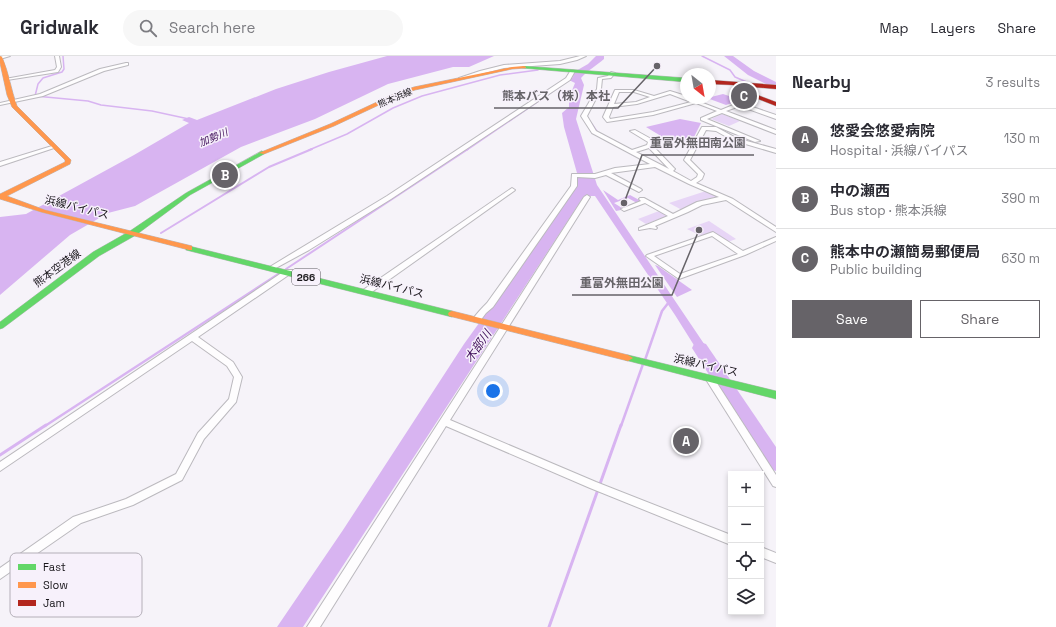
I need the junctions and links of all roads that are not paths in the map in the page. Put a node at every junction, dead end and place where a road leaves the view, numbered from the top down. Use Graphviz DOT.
graph roads {
  1 [pos="8,56"];
  2 [pos="57,56"];
  3 [pos="584,56"];
  4 [pos="0,58"];
  5 [pos="126,64"];
  6 [pos="573,71"];
  7 [pos="613,73"];
  8 [pos="461,78"];
  9 [pos="680,79"];
  10 [pos="7,80"];
  11 [pos="716,82"];
  12 [pos="734,84"];
  13 [pos="776,87"];
  14 [pos="680,96"];
  15 [pos="757,97"];
  16 [pos="654,98"];
  17 [pos="12,101"];
  18 [pos="0,104"];
  19 [pos="689,104"];
  20 [pos="700,104"];
  21 [pos="740,104"];
  22 [pos="776,104"];
  23 [pos="612,106"];
  24 [pos="721,112"];
  25 [pos="776,117"];
  26 [pos="633,131"];
  27 [pos="776,132"];
  28 [pos="650,146"];
  29 [pos="776,146"];
  30 [pos="54,147"];
  31 [pos="776,151"];
  32 [pos="630,152"];
  33 [pos="0,164"];
  34 [pos="656,165"];
  35 [pos="668,171"];
  36 [pos="607,172"];
  37 [pos="691,183"];
  38 [pos="512,190"];
  39 [pos="639,190"];
  40 [pos="1,196"];
  41 [pos="587,197"];
  42 [pos="727,198"];
  43 [pos="624,209"];
  44 [pos="672,216"];
  45 [pos="641,229"];
  46 [pos="776,230"];
  47 [pos="129,232"];
  48 [pos="776,239"];
  49 [pos="742,254"];
  50 [pos="272,268"];
  51 [pos="289,272"];
  52 [pos="366,292"];
  53 [pos="478,320"];
  54 [pos="0,326"];
  55 [pos="504,327"];
  56 [pos="192,337"];
  57 [pos="713,379"];
  58 [pos="776,395"];
  59 [pos="445,422"];
  60 [pos="0,467"];
  61 [pos="776,484"];
  62 [pos="728,539"];
  63 [pos="30,553"];
  64 [pos="764,553"];
  65 [pos="776,558"];
  66 [pos="10,567"];
  67 [pos="0,574"];
  68 [pos="314,627"];
  1 -- 4 [label="street"];
  2 -- 10 [label="street"];
  3 -- 8 [label="street"];
  4 -- 10 [label="main road"];
  5 -- 17 [label="street"];
  6 -- 7 [label="main road, 熊本浜線"];
  6 -- 8 [label="main road, 熊本浜線"];
  6 -- 50 [label="street"];
  7 -- 9 [label="main road, 熊本浜線"];
  7 -- 32 [label="street"];
  8 -- 47 [label="main road, 熊本浜線"];
  10 -- 17 [label="main road"];
  11 -- 12 [label="main road"];
  12 -- 13 [label="main road"];
  12 -- 15 [label="main road"];
  14 -- 16 [label="street"];
  15 -- 21 [label="street"];
  15 -- 22 [label="main road"];
  16 -- 23 [label="street"];
  16 -- 23 [label="street"];
  17 -- 18 [label="street"];
  17 -- 30 [label="main road"];
  19 -- 23 [label="street"];
  20 -- 24 [label="street"];
  21 -- 24 [label="street"];
  21 -- 25 [label="street"];
  24 -- 27 [label="street"];
  24 -- 29 [label="street"];
  26 -- 28 [label="street"];
  28 -- 32 [label="street"];
  28 -- 35 [label="street"];
  30 -- 33 [label="street"];
  30 -- 40 [label="main road"];
  31 -- 37 [label="street"];
  32 -- 34 [label="street"];
  34 -- 35 [label="street"];
  34 -- 36 [label="street"];
  35 -- 37 [label="street"];
  36 -- 39 [label="street"];
  36 -- 53 [label="street"];
  37 -- 42 [label="street"];
  38 -- 52 [label="street"];
  40 -- 47 [label="main road, 浜線バイパス / 266"];
  41 -- 55 [label="street"];
  42 -- 44 [label="street"];
  42 -- 46 [label="street"];
  43 -- 44 [label="street"];
  44 -- 45 [label="street"];
  47 -- 50 [label="main road, 浜線バイパス / 266"];
  47 -- 54 [label="main road, 熊本空港線"];
  48 -- 49 [label="street"];
  49 -- 49 [label="street"];
  50 -- 51 [label="main road, 浜線バイパス / 266"];
  51 -- 52 [label="main road, 浜線バイパス / 266"];
  51 -- 56 [label="street"];
  52 -- 53 [label="main road, 浜線バイパス / 266"];
  53 -- 55 [label="main road, 浜線バイパス / 266"];
  55 -- 57 [label="main road, 浜線バイパス / 266"];
  55 -- 59 [label="street"];
  56 -- 60 [label="street"];
  56 -- 63 [label="street"];
  57 -- 58 [label="main road, 浜線バイパス / 266"];
  57 -- 61 [label="street"];
  59 -- 62 [label="street"];
  59 -- 68 [label="street"];
  64 -- 65 [label="street"];
  66 -- 67 [label="street"];
}
